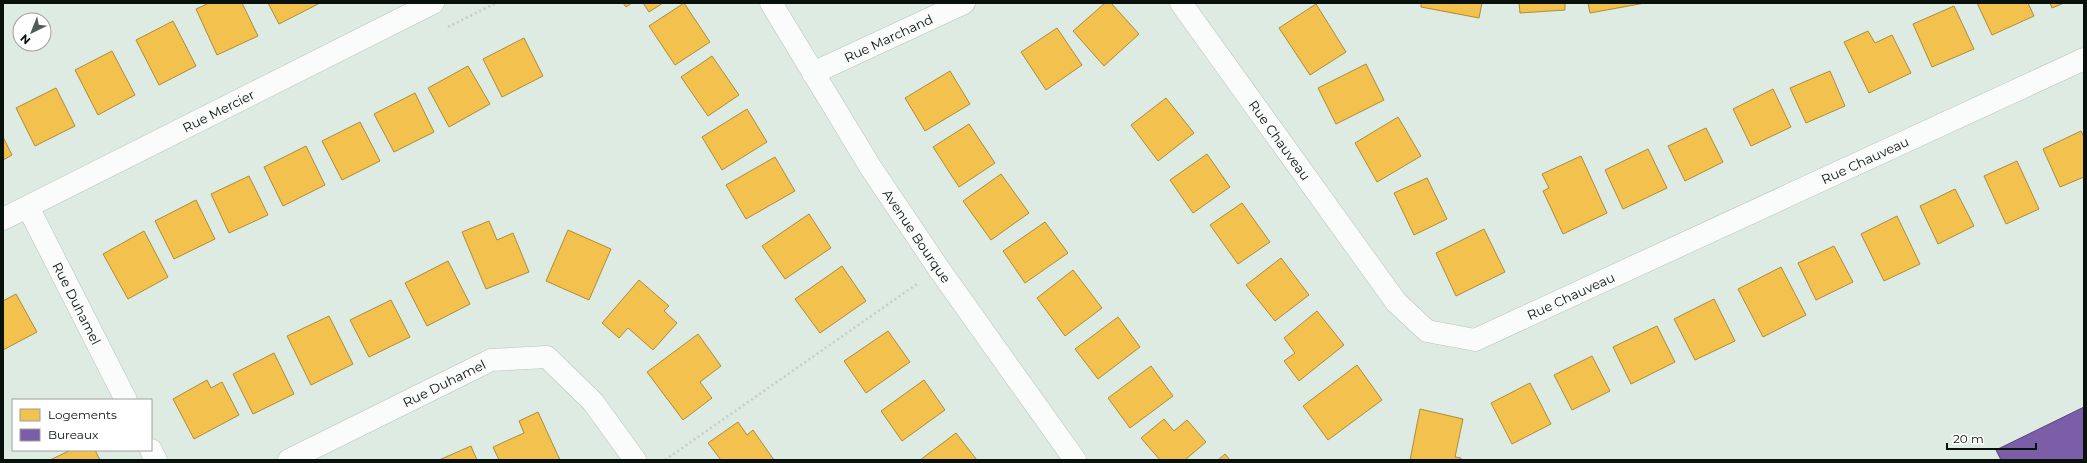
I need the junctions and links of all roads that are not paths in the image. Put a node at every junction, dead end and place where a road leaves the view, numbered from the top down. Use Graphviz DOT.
graph roads {
  1 [pos="433,3"];
  2 [pos="771,3"];
  3 [pos="964,3"];
  4 [pos="1181,3"];
  5 [pos="2084,59"];
  6 [pos="813,73"];
  7 [pos="28,207"];
  8 [pos="3,219"];
  9 [pos="125,399"];
  10 [pos="152,451"];
  11 [pos="156,460"];
  12 [pos="289,460"];
  13 [pos="635,460"];
  14 [pos="1075,460"];
  1 -- 7 [label="street, Rue Mercier"];
  2 -- 6 [label="street, Avenue Bourque"];
  3 -- 6 [label="street, Rue Marchand"];
  4 -- 5 [label="street, Rue Chauveau"];
  6 -- 14 [label="street, Avenue Bourque"];
  7 -- 8 [label="street, Rue Mercier"];
  7 -- 9 [label="street, Rue Duhamel"];
  10 -- 11 [label="street"];
  12 -- 13 [label="street, Rue Duhamel"];
}
